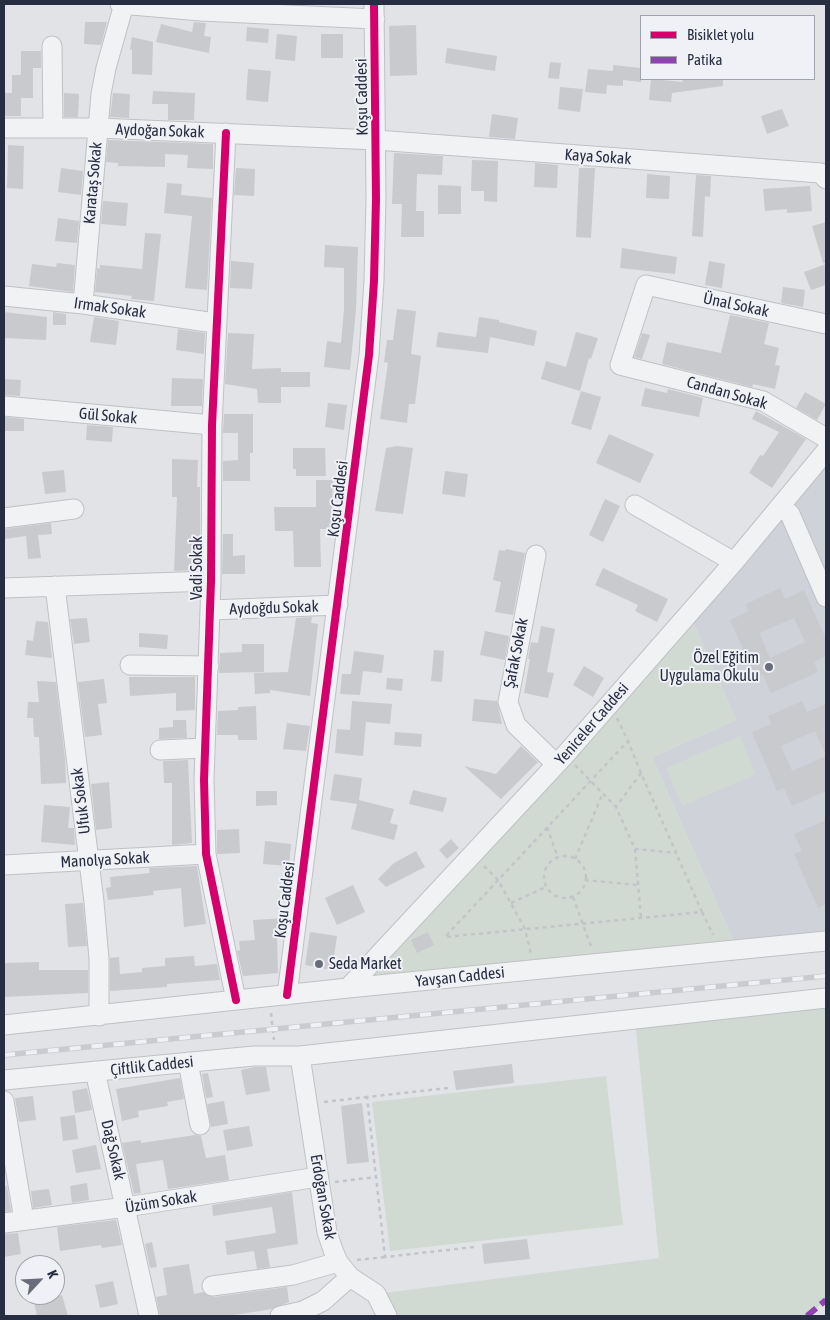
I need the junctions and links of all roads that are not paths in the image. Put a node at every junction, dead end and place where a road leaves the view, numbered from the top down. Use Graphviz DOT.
graph roads {
  1 [pos="120,4"];
  2 [pos="124,4"];
  3 [pos="374,11"];
  4 [pos="52,46"];
  5 [pos="4,128"];
  6 [pos="53,128"];
  7 [pos="98,128"];
  8 [pos="226,133"];
  9 [pos="376,140"];
  10 [pos="824,176"];
  11 [pos="4,296"];
  12 [pos="83,304"];
  13 [pos="215,323"];
  14 [pos="826,324"];
  15 [pos="620,365"];
  16 [pos="4,406"];
  17 [pos="212,425"];
  18 [pos="826,438"];
  19 [pos="826,451"];
  20 [pos="635,505"];
  21 [pos="780,507"];
  22 [pos="74,509"];
  23 [pos="4,518"];
  24 [pos="536,555"];
  25 [pos="734,562"];
  26 [pos="212,581"];
  27 [pos="55,586"];
  28 [pos="4,588"];
  29 [pos="826,597"];
  30 [pos="338,605"];
  31 [pos="211,610"];
  32 [pos="130,665"];
  33 [pos="209,666"];
  34 [pos="205,748"];
  35 [pos="160,750"];
  36 [pos="560,760"];
  37 [pos="206,854"];
  38 [pos="88,861"];
  39 [pos="4,865"];
  40 [pos="826,940"];
  41 [pos="348,988"];
  42 [pos="278,996"];
  43 [pos="826,998"];
  44 [pos="236,1000"];
  45 [pos="99,1016"];
  46 [pos="4,1025"];
  47 [pos="300,1056"];
  48 [pos="188,1062"];
  49 [pos="95,1071"];
  50 [pos="4,1080"];
  51 [pos="4,1101"];
  52 [pos="200,1125"];
  53 [pos="319,1180"];
  54 [pos="126,1207"];
  55 [pos="24,1220"];
  56 [pos="4,1223"];
  57 [pos="344,1270"];
  58 [pos="212,1286"];
  59 [pos="149,1316"];
  60 [pos="280,1316"];
  61 [pos="387,1316"];
  1 -- 2 [label="street"];
  2 -- 3 [label="street"];
  2 -- 7 [label="street, Karataş Sokak"];
  3 -- 9 [label="street, Koşu Caddesi"];
  4 -- 6 [label="street"];
  5 -- 6 [label="street, Aydoğan Sokak"];
  6 -- 7 [label="street, Aydoğan Sokak"];
  7 -- 8 [label="street, Aydoğan Sokak"];
  7 -- 12 [label="street, Karataş Sokak"];
  8 -- 9 [label="street, Aydoğan Sokak"];
  8 -- 13 [label="street, Vadi Sokak"];
  9 -- 10 [label="street, Kaya Sokak"];
  9 -- 30 [label="street, Koşu Caddesi"];
  11 -- 12 [label="street, Irmak Sokak"];
  12 -- 13 [label="street, Irmak Sokak"];
  13 -- 17 [label="street, Vadi Sokak"];
  14 -- 15 [label="street, Ünal Sokak"];
  15 -- 18 [label="street, Candan Sokak"];
  16 -- 17 [label="street, Gül Sokak"];
  17 -- 26 [label="street, Vadi Sokak"];
  19 -- 21 [label="street, Yeniceler Caddesi"];
  20 -- 25 [label="street"];
  21 -- 25 [label="street, Yeniceler Caddesi"];
  21 -- 29 [label="street"];
  22 -- 23 [label="street"];
  24 -- 36 [label="street, Şafak Sokak"];
  25 -- 36 [label="street, Yeniceler Caddesi"];
  26 -- 27 [label="street"];
  26 -- 31 [label="street, Vadi Sokak"];
  27 -- 28 [label="street"];
  27 -- 38 [label="street, Ufuk Sokak"];
  30 -- 31 [label="street, Aydoğdu Sokak"];
  30 -- 42 [label="street, Koşu Caddesi"];
  31 -- 33 [label="street, Vadi Sokak"];
  32 -- 33 [label="street"];
  33 -- 34 [label="street, Vadi Sokak"];
  34 -- 35 [label="street"];
  34 -- 37 [label="street, Vadi Sokak"];
  36 -- 41 [label="street, Yeniceler Caddesi"];
  37 -- 38 [label="street, Manolya Sokak"];
  37 -- 44 [label="street, Vadi Sokak"];
  38 -- 39 [label="street, Manolya Sokak"];
  38 -- 45 [label="street, Ufuk Sokak"];
  40 -- 41 [label="street, Yavşan Caddesi"];
  41 -- 42 [label="street, Yavşan Caddesi"];
  42 -- 44 [label="street, Yavşan Caddesi"];
  43 -- 47 [label="street, Çiftlik Caddesi"];
  44 -- 45 [label="street, Yavşan Caddesi"];
  45 -- 46 [label="street, Yavşan Caddesi"];
  47 -- 48 [label="street, Çiftlik Caddesi"];
  47 -- 53 [label="street, Erdoğan Sokak"];
  48 -- 49 [label="street, Çiftlik Caddesi"];
  48 -- 52 [label="street"];
  49 -- 50 [label="street, Çiftlik Caddesi"];
  49 -- 54 [label="street, Dağ Sokak"];
  51 -- 55 [label="street"];
  53 -- 54 [label="street, Üzüm Sokak"];
  53 -- 57 [label="street, Erdoğan Sokak"];
  54 -- 55 [label="street, Üzüm Sokak"];
  54 -- 59 [label="street, Dağ Sokak"];
  55 -- 56 [label="street, Üzüm Sokak"];
  57 -- 58 [label="street"];
  57 -- 60 [label="street"];
  57 -- 61 [label="street"];
}
